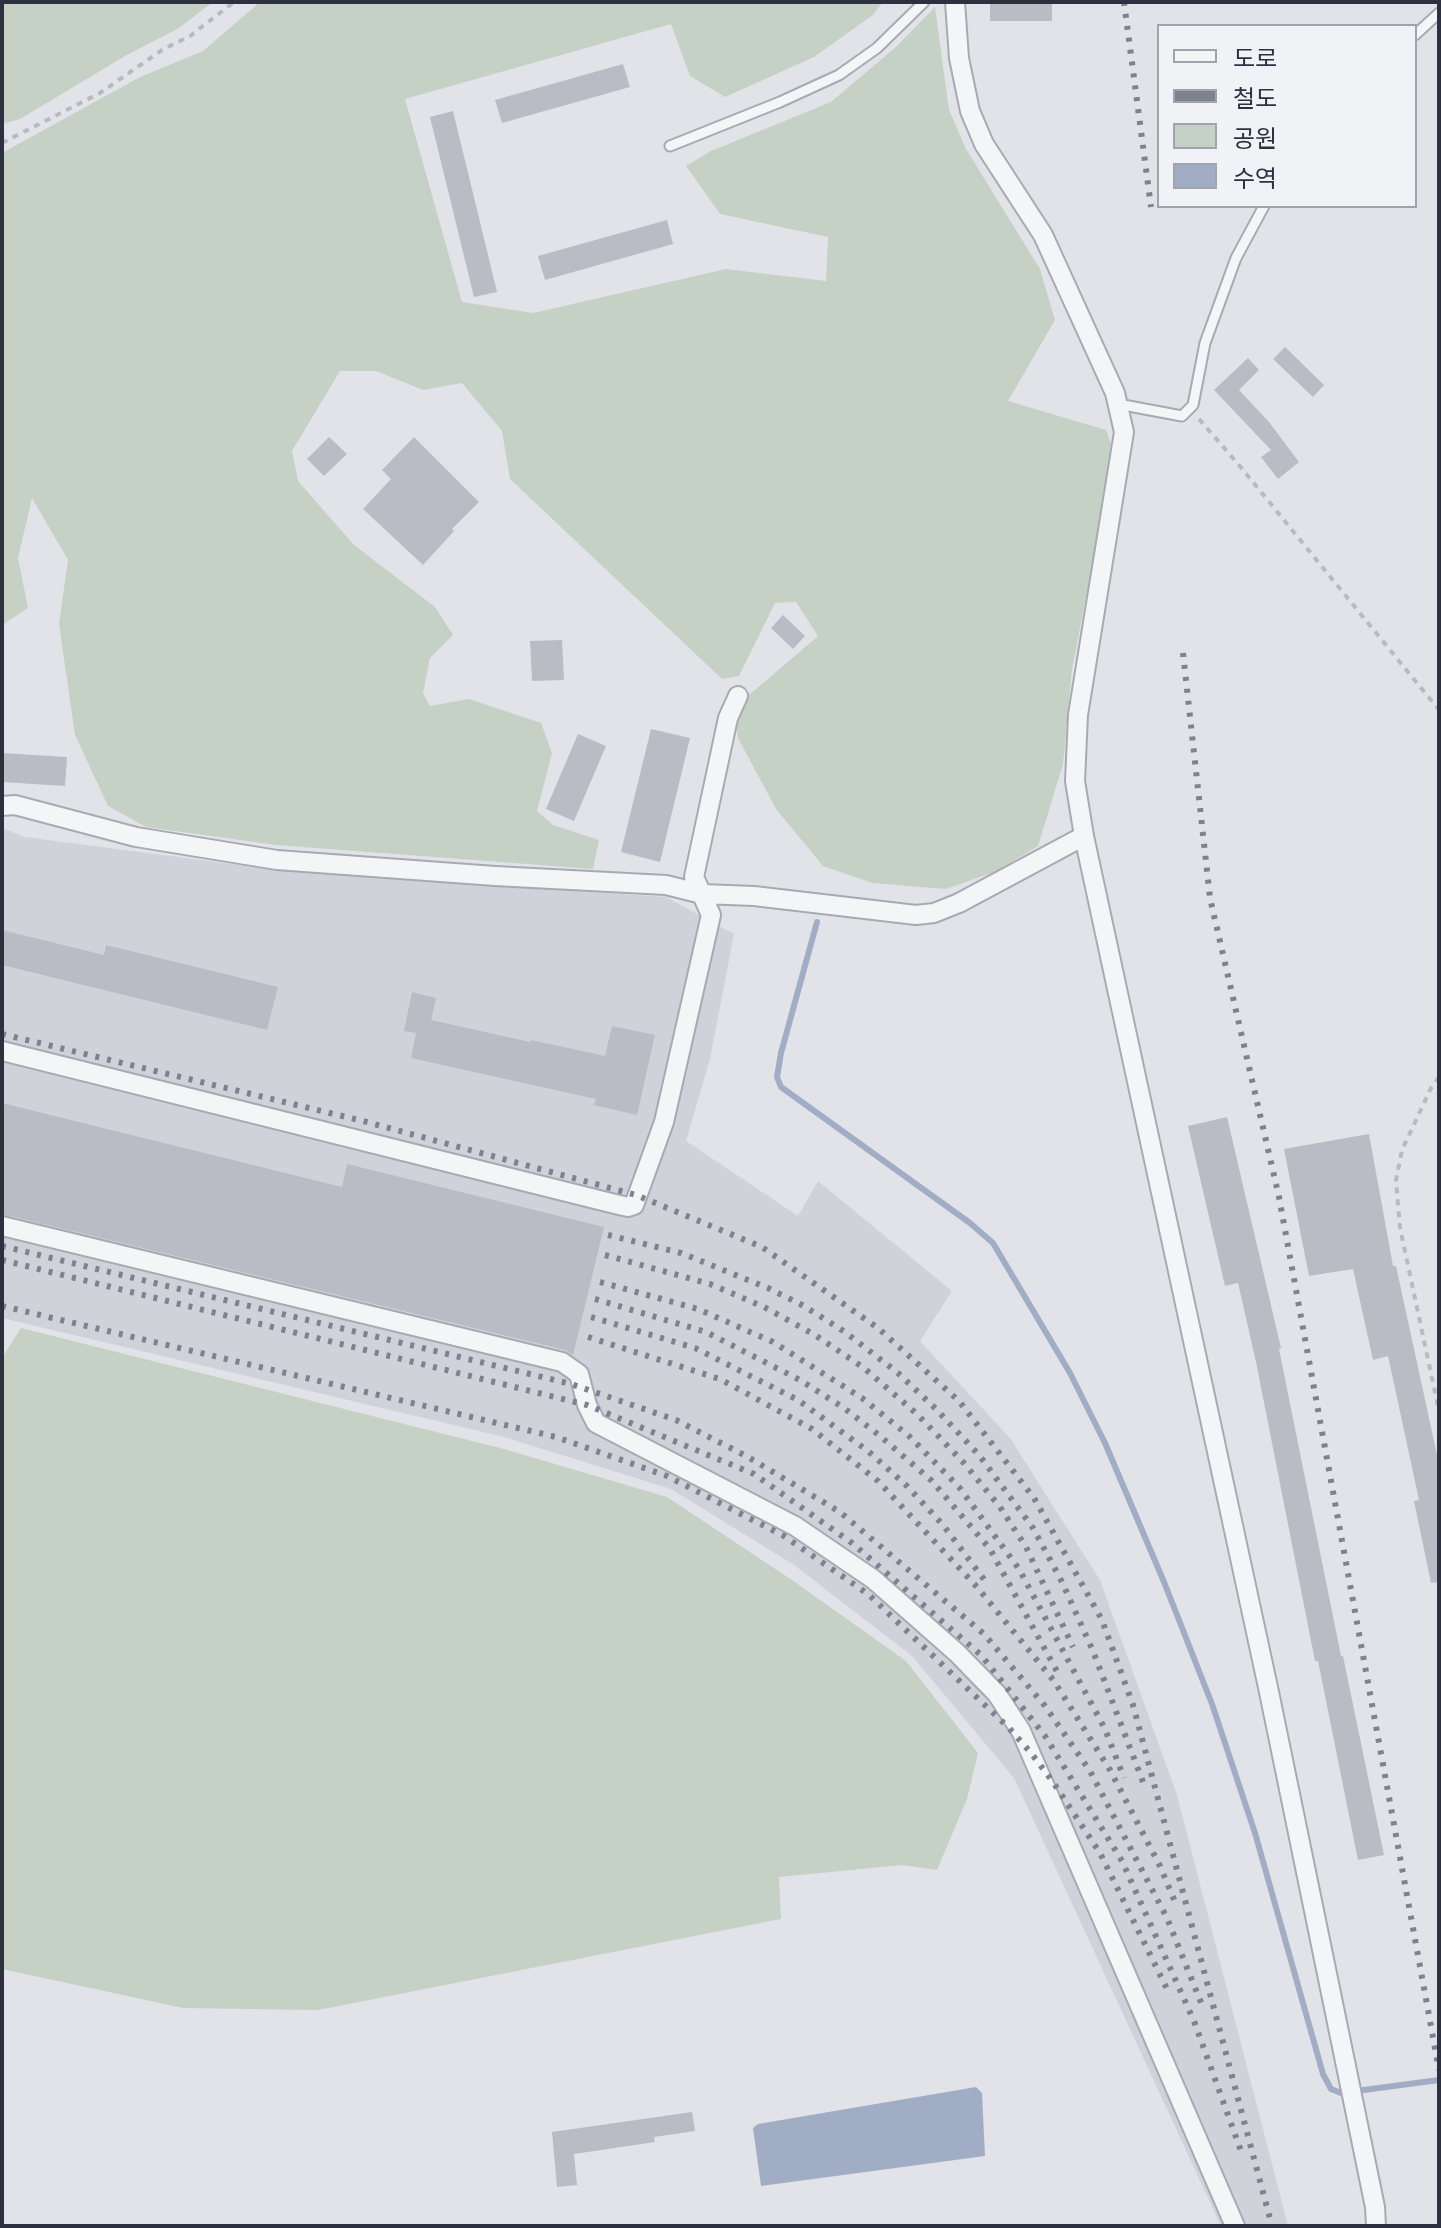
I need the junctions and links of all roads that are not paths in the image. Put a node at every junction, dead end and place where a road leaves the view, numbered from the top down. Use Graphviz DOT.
graph roads {
  1 [pos="924,2"];
  2 [pos="955,2"];
  3 [pos="1439,13"];
  4 [pos="1417,33"];
  5 [pos="670,146"];
  6 [pos="1263,208"];
  7 [pos="1118,404"];
  8 [pos="738,696"];
  9 [pos="2,806"];
  10 [pos="1084,836"];
  11 [pos="702,894"];
  12 [pos="2,1051"];
  13 [pos="2,1226"];
  14 [pos="1235,2226"];
  15 [pos="1376,2226"];
  1 -- 5 [label="lane"];
  2 -- 7 [label="street"];
  3 -- 4 [label="lane"];
  6 -- 7 [label="lane"];
  7 -- 10 [label="street"];
  8 -- 11 [label="street"];
  9 -- 11 [label="street"];
  10 -- 11 [label="street"];
  10 -- 15 [label="street"];
  11 -- 12 [label="street"];
  13 -- 14 [label="street"];
}
